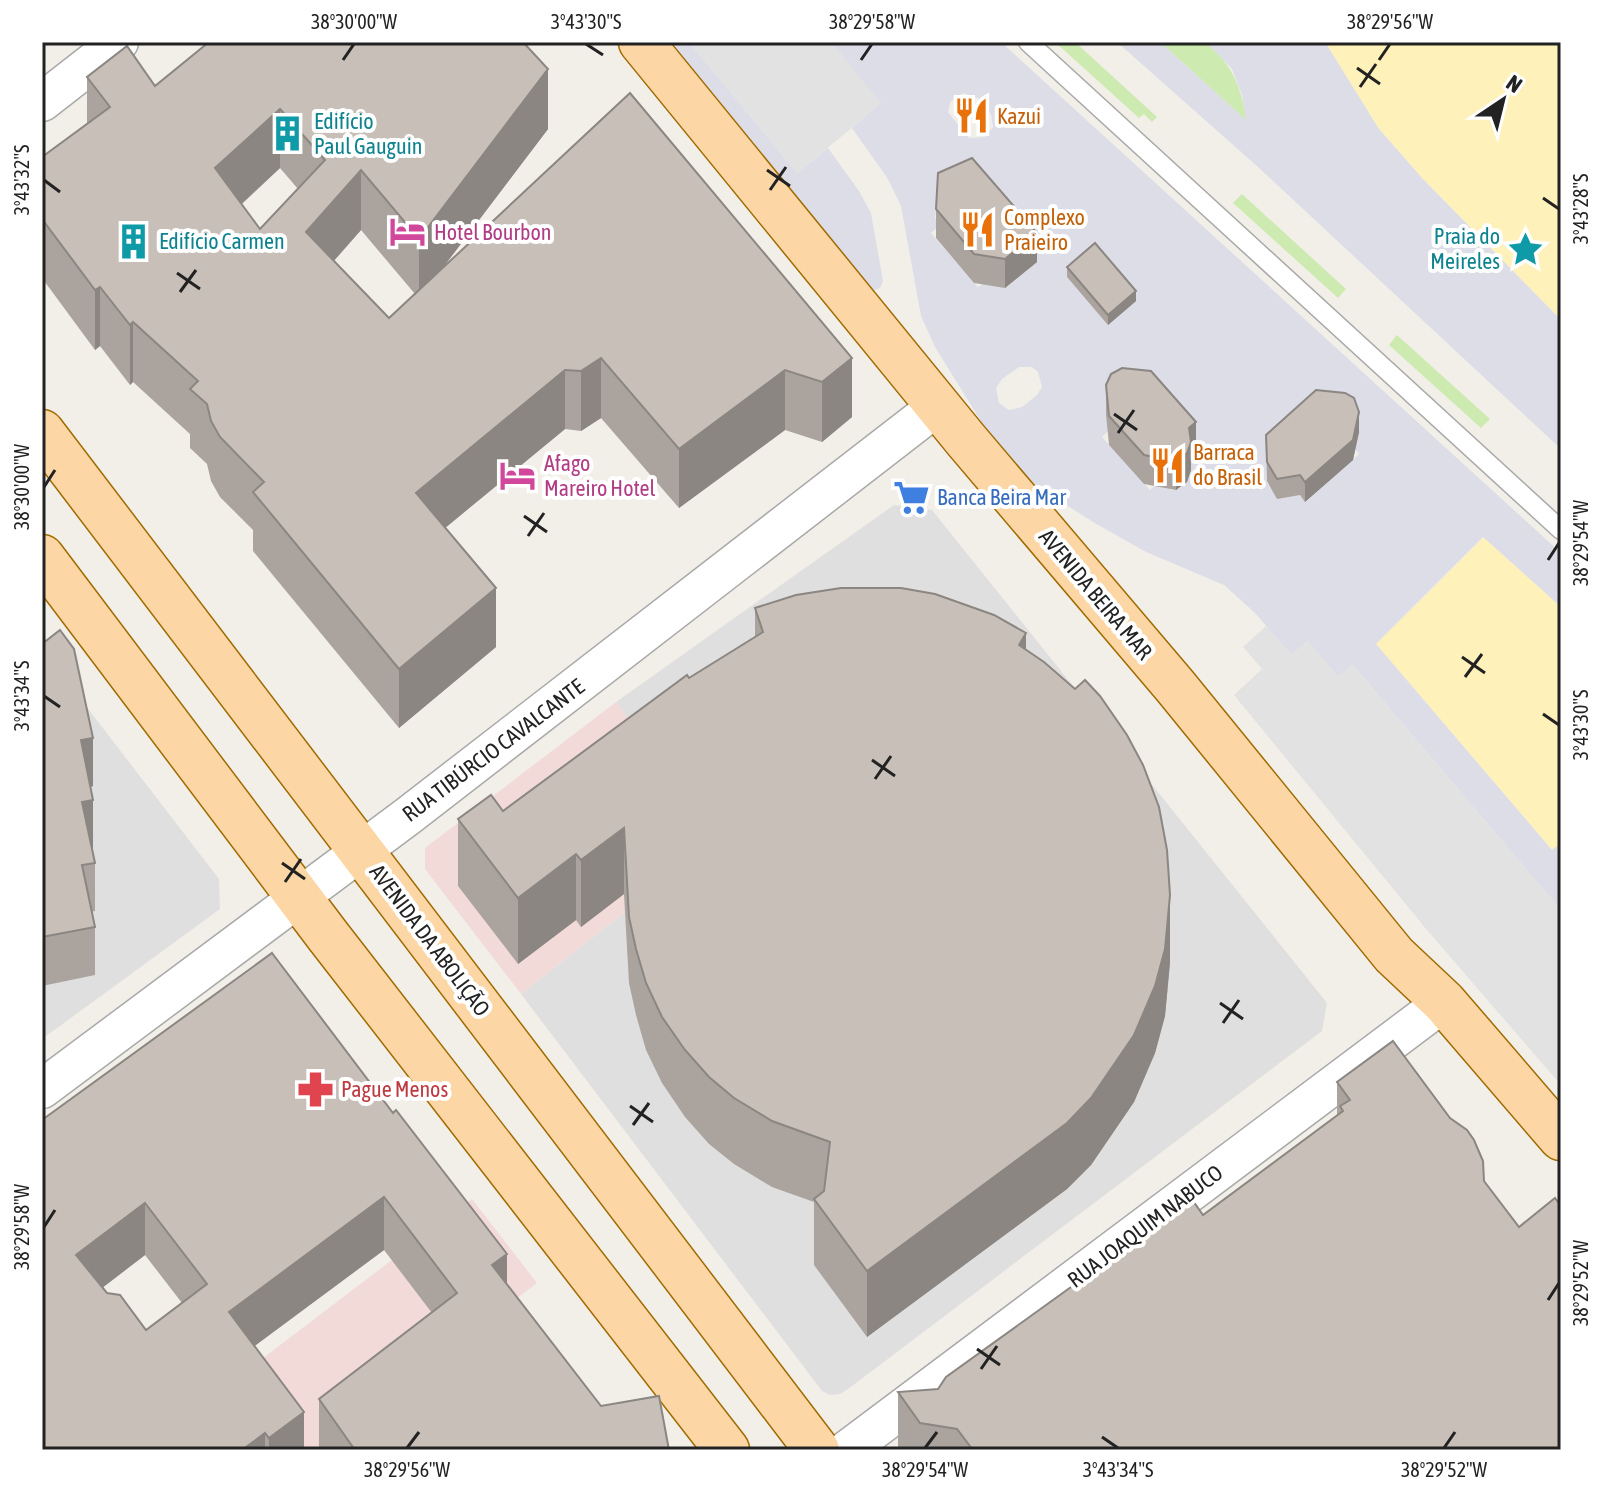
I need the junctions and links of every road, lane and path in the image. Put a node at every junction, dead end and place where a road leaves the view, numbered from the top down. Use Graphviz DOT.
graph roads {
  1 [pos="119,42"];
  2 [pos="641,42"];
  3 [pos="1028,42"];
  4 [pos="42,102"];
  5 [pos="939,405"];
  6 [pos="42,432"];
  7 [pos="1561,530"];
  8 [pos="42,557"];
  9 [pos="361,850"];
  10 [pos="299,897"];
  11 [pos="1444,1002"];
  12 [pos="42,1089"];
  13 [pos="1561,1138"];
  14 [pos="727,1450"];
  15 [pos="817,1450"];
  16 [pos="847,1450"];
  1 -- 4 [label="street"];
  2 -- 5 [label="main road, AVENIDA BEIRA MAR"];
  3 -- 7 [label="lane"];
  5 -- 9 [label="street, RUA TIBÚRCIO CAVALCANTE"];
  5 -- 11 [label="main road, AVENIDA BEIRA MAR"];
  6 -- 9 [label="main road, AVENIDA DA ABOLIÇÃO"];
  8 -- 10 [label="main road"];
  9 -- 10 [label="street, RUA TIBÚRCIO CAVALCANTE"];
  9 -- 15 [label="main road, AVENIDA DA ABOLIÇÃO"];
  10 -- 12 [label="street, RUA TIBÚRCIO CAVALCANTE"];
  10 -- 14 [label="main road"];
  11 -- 13 [label="main road, AVENIDA BEIRA MAR"];
  11 -- 16 [label="street, RUA JOAQUIM NABUCO"];
}
